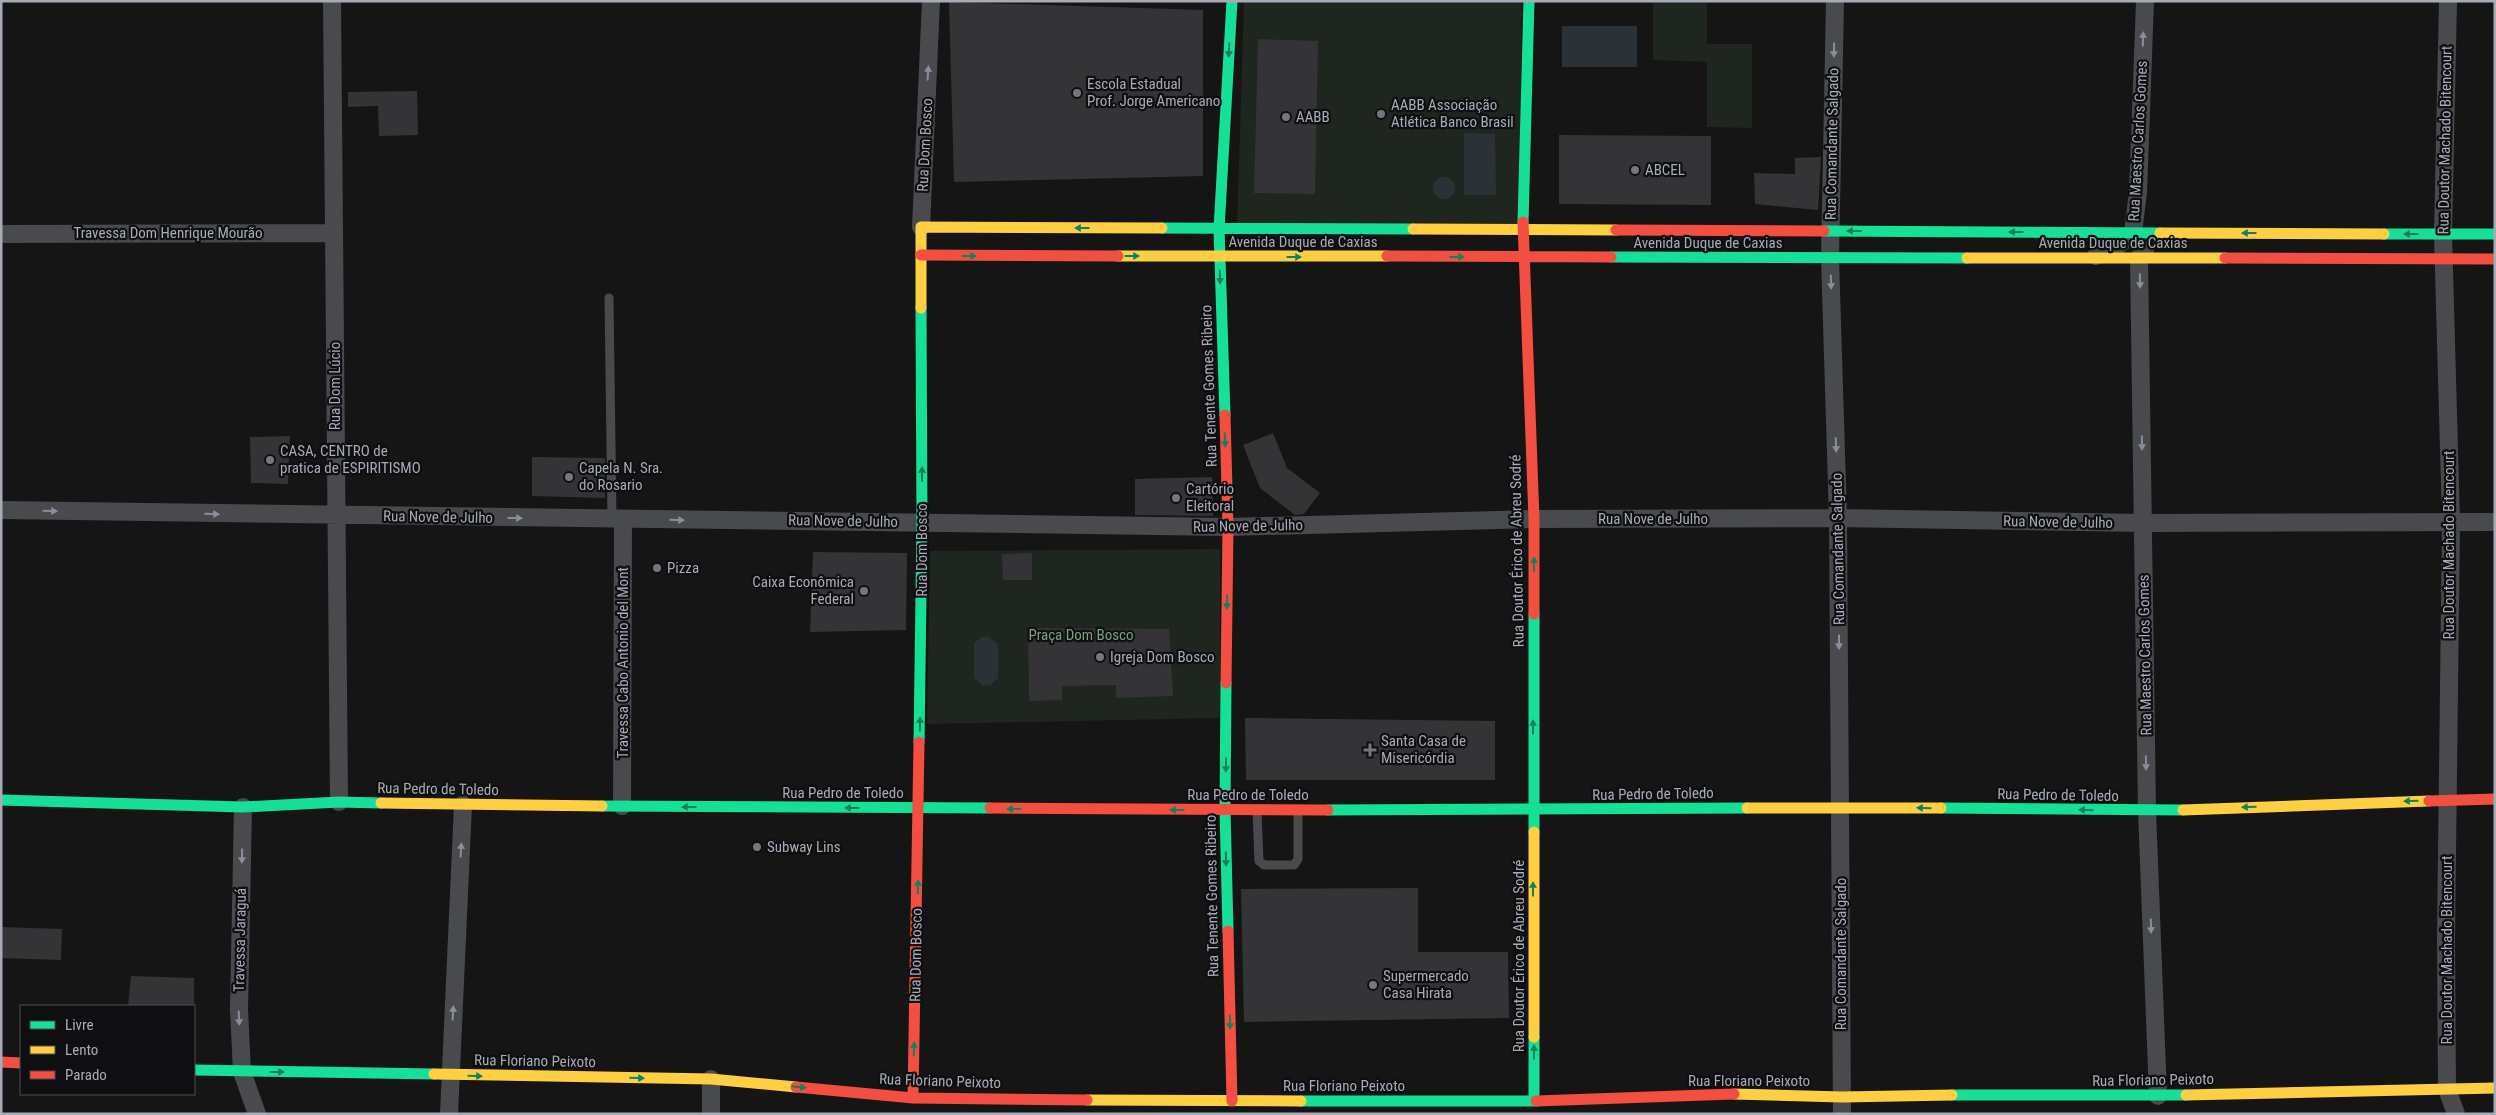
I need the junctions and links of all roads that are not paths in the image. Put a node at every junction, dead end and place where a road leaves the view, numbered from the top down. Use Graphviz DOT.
graph roads {
  1 [pos="332,1"];
  2 [pos="931,1"];
  3 [pos="1232,1"];
  4 [pos="1529,1"];
  5 [pos="1835,1"];
  6 [pos="2145,1"];
  7 [pos="2448,1"];
  8 [pos="921,227"];
  9 [pos="1219,229"];
  10 [pos="1523,230"];
  11 [pos="1830,231"];
  12 [pos="334,233"];
  13 [pos="2133,233"];
  14 [pos="2173,233"];
  15 [pos="1,234"];
  16 [pos="2443,234"];
  17 [pos="2495,234"];
  18 [pos="920,256"];
  19 [pos="1220,256"];
  20 [pos="1526,257"];
  21 [pos="1830,258"];
  22 [pos="2093,258"];
  23 [pos="2139,258"];
  24 [pos="2444,259"];
  25 [pos="2495,259"];
  26 [pos="609,298"];
  27 [pos="1,510"];
  28 [pos="335,516"];
  29 [pos="1838,518"];
  30 [pos="618,519"];
  31 [pos="1534,519"];
  32 [pos="922,522"];
  33 [pos="2451,522"];
  34 [pos="2495,522"];
  35 [pos="2144,523"];
  36 [pos="1228,527"];
  37 [pos="1,800"];
  38 [pos="2446,800"];
  39 [pos="2495,800"];
  40 [pos="339,802"];
  41 [pos="463,805"];
  42 [pos="622,806"];
  43 [pos="243,807"];
  44 [pos="1841,807"];
  45 [pos="919,808"];
  46 [pos="1225,810"];
  47 [pos="1257,810"];
  48 [pos="1298,810"];
  49 [pos="1533,810"];
  50 [pos="2147,811"];
  51 [pos="1,1062"];
  52 [pos="20,1063"];
  53 [pos="195,1070"];
  54 [pos="242,1072"];
  55 [pos="450,1075"];
  56 [pos="711,1079"];
  57 [pos="2495,1088"];
  58 [pos="2447,1089"];
  59 [pos="2159,1100"];
  60 [pos="1842,1105"];
  61 [pos="916,1106"];
  62 [pos="1235,1107"];
  63 [pos="1537,1107"];
  64 [pos="257,1114"];
  65 [pos="449,1114"];
  66 [pos="711,1114"];
  67 [pos="1827,1114"];
  68 [pos="2456,1114"];
  1 -- 12 [label="street, Rua Dom Lúcio"];
  8 -- 2 [label="street, Rua Dom Bosco, one-way"];
  3 -- 9 [label="main road, Rua Tenente Gomes Ribeiro, one-way"];
  4 -- 10 [label="main road, Rua Doutor Érico de Abreu Sodré"];
  5 -- 11 [label="street, Rua Comandante Salgado, one-way"];
  13 -- 6 [label="street, Rua Maestro Carlos Gomes, one-way"];
  7 -- 16 [label="street, Rua Doutor Machado Bitencourt"];
  9 -- 8 [label="main road, Avenida Duque de Caxias, one-way"];
  8 -- 18 [label="main road, Rua Dom Bosco"];
  9 -- 10 [label="main road, Avenida Duque de Caxias"];
  9 -- 19 [label="main road, Rua Tenente Gomes Ribeiro"];
  10 -- 11 [label="main road, Avenida Duque de Caxias"];
  10 -- 20 [label="main road, Rua Doutor Érico de Abreu Sodré"];
  13 -- 11 [label="main road, Avenida Duque de Caxias, one-way"];
  11 -- 21 [label="street, Rua Comandante Salgado"];
  12 -- 15 [label="street, Travessa Dom Henrique Mourão"];
  12 -- 28 [label="street, Rua Dom Lúcio"];
  13 -- 14 [label="main road, Avenida Duque de Caxias"];
  13 -- 22 [label="street, Rua Maestro Carlos Gomes"];
  16 -- 14 [label="main road, Avenida Duque de Caxias, one-way"];
  14 -- 23 [label="street, Rua Maestro Carlos Gomes"];
  16 -- 17 [label="main road, Avenida Duque de Caxias"];
  16 -- 24 [label="street, Rua Doutor Machado Bitencourt"];
  18 -- 19 [label="main road, Avenida Duque de Caxias, one-way"];
  32 -- 18 [label="main road, Rua Dom Bosco, one-way"];
  19 -- 20 [label="main road, Avenida Duque de Caxias, one-way"];
  19 -- 36 [label="main road, Rua Tenente Gomes Ribeiro, one-way"];
  20 -- 21 [label="main road, Avenida Duque de Caxias"];
  20 -- 31 [label="main road, Rua Doutor Érico de Abreu Sodré"];
  21 -- 22 [label="main road, Avenida Duque de Caxias"];
  21 -- 29 [label="street, Rua Comandante Salgado, one-way"];
  22 -- 23 [label="main road, Avenida Duque de Caxias"];
  23 -- 24 [label="main road, Avenida Duque de Caxias"];
  23 -- 35 [label="street, Rua Maestro Carlos Gomes, one-way"];
  24 -- 25 [label="main road, Avenida Duque de Caxias"];
  24 -- 33 [label="street, Rua Doutor Machado Bitencourt"];
  26 -- 30 [label="lane"];
  27 -- 28 [label="street, Rua Nove de Julho, one-way"];
  28 -- 30 [label="street, Rua Nove de Julho, one-way"];
  28 -- 40 [label="street, Rua Dom Lúcio"];
  29 -- 31 [label="street, Rua Nove de Julho"];
  29 -- 35 [label="street, Rua Nove de Julho"];
  29 -- 44 [label="street, Rua Comandante Salgado, one-way"];
  30 -- 32 [label="street, Rua Nove de Julho, one-way"];
  30 -- 42 [label="street, Travessa Cabo Antonio del Mont"];
  31 -- 36 [label="street, Rua Nove de Julho"];
  49 -- 31 [label="main road, Rua Doutor Érico de Abreu Sodré, one-way"];
  32 -- 36 [label="street, Rua Nove de Julho"];
  45 -- 32 [label="main road, Rua Dom Bosco, one-way"];
  33 -- 34 [label="street, Rua Nove de Julho"];
  33 -- 35 [label="street, Rua Nove de Julho"];
  33 -- 38 [label="street, Rua Doutor Machado Bitencourt"];
  35 -- 50 [label="street, Rua Maestro Carlos Gomes, one-way"];
  36 -- 46 [label="main road, Rua Tenente Gomes Ribeiro, one-way"];
  37 -- 43 [label="main road, Rua Pedro de Toledo"];
  38 -- 39 [label="main road, Rua Pedro de Toledo"];
  38 -- 50 [label="main road, Rua Pedro de Toledo, one-way"];
  38 -- 58 [label="street, Rua Doutor Machado Bitencourt"];
  40 -- 41 [label="main road, Rua Pedro de Toledo"];
  40 -- 43 [label="main road, Rua Pedro de Toledo"];
  41 -- 42 [label="main road, Rua Pedro de Toledo"];
  55 -- 41 [label="street, one-way"];
  45 -- 42 [label="main road, Rua Pedro de Toledo, one-way"];
  43 -- 54 [label="street, Travessa Jaraguá, one-way"];
  44 -- 49 [label="main road, Rua Pedro de Toledo"];
  50 -- 44 [label="main road, Rua Pedro de Toledo, one-way"];
  44 -- 60 [label="street, Rua Comandante Salgado"];
  46 -- 45 [label="main road, Rua Pedro de Toledo, one-way"];
  61 -- 45 [label="main road, Rua Dom Bosco, one-way"];
  46 -- 47 [label="main road, Rua Pedro de Toledo"];
  46 -- 62 [label="main road, Rua Tenente Gomes Ribeiro, one-way"];
  47 -- 48 [label="main road, Rua Pedro de Toledo"];
  47 -- 48 [label="lane"];
  48 -- 49 [label="main road, Rua Pedro de Toledo"];
  63 -- 49 [label="main road, Rua Doutor Érico de Abreu Sodré, one-way"];
  50 -- 59 [label="street, Rua Maestro Carlos Gomes, one-way"];
  51 -- 52 [label="main road"];
  53 -- 54 [label="main road, Rua Floriano Peixoto"];
  54 -- 55 [label="main road, Rua Floriano Peixoto, one-way"];
  54 -- 64 [label="street, Travessa Jaraguá"];
  55 -- 56 [label="main road, Rua Floriano Peixoto, one-way"];
  55 -- 65 [label="street"];
  56 -- 61 [label="main road, Rua Floriano Peixoto, one-way"];
  56 -- 66 [label="street"];
  57 -- 58 [label="main road, Rua Floriano Peixoto"];
  58 -- 59 [label="main road, Rua Floriano Peixoto"];
  58 -- 68 [label="street, Rua Doutor Machado Bitencourt"];
  59 -- 60 [label="main road, Rua Floriano Peixoto"];
  60 -- 63 [label="main road, Rua Floriano Peixoto"];
  60 -- 67 [label="street"];
  61 -- 62 [label="main road, Rua Floriano Peixoto"];
  62 -- 63 [label="main road, Rua Floriano Peixoto"];
}
